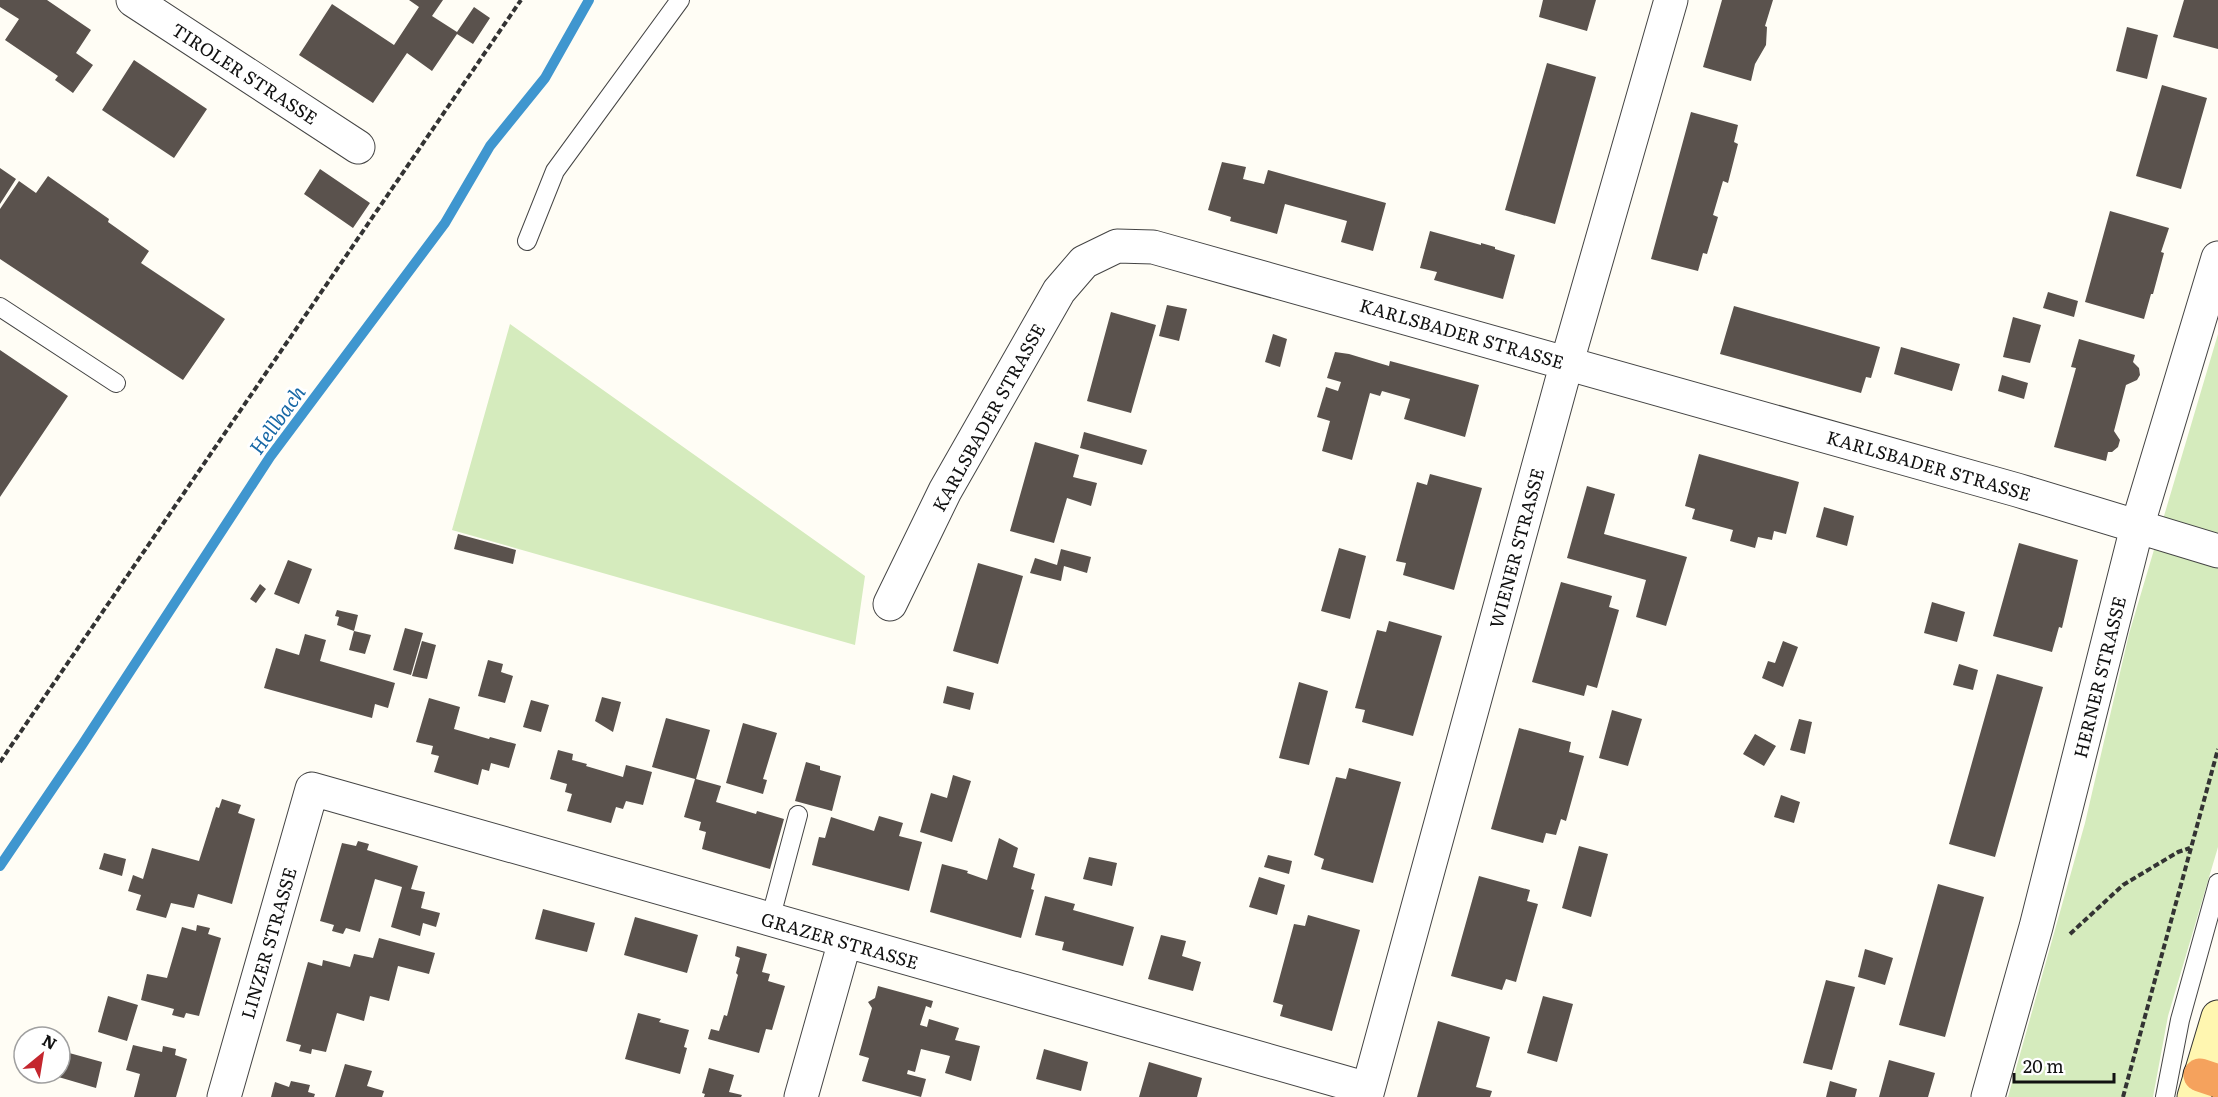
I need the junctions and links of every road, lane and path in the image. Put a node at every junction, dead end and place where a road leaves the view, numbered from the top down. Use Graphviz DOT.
graph roads {
  1 [pos="133,0"];
  2 [pos="521,0"];
  3 [pos="680,0"];
  4 [pos="1671,0"];
  5 [pos="358,147"];
  6 [pos="527,241"];
  7 [pos="2218,258"];
  8 [pos="0,307"];
  9 [pos="1567,362"];
  10 [pos="116,383"];
  11 [pos="2137,527"];
  12 [pos="2218,551"];
  13 [pos="890,604"];
  14 [pos="2218,749"];
  15 [pos="0,762"];
  16 [pos="312,789"];
  17 [pos="798,815"];
  18 [pos="2190,848"];
  19 [pos="2218,883"];
  20 [pos="770,920"];
  21 [pos="2036,927"];
  22 [pos="844,941"];
  23 [pos="2218,1017"];
  24 [pos="2204,1084"];
  25 [pos="1367,1093"];
  26 [pos="224,1097"];
  27 [pos="801,1097"];
  28 [pos="1988,1097"];
  29 [pos="2123,1097"];
  30 [pos="2165,1097"];
  1 -- 5 [label="street, TIROLER STRASSE"];
  2 -- 15 [label="path"];
  3 -- 6 [label="lane"];
  4 -- 9 [label="street, WIENER STRASSE"];
  7 -- 11 [label="street, HERNER STRASSE"];
  8 -- 10 [label="lane"];
  9 -- 11 [label="street, KARLSBADER STRASSE"];
  9 -- 13 [label="street, KARLSBADER STRASSE"];
  9 -- 25 [label="street, WIENER STRASSE"];
  11 -- 12 [label="street, KARLSBADER STRASSE"];
  11 -- 21 [label="street, HERNER STRASSE"];
  14 -- 18 [label="path"];
  16 -- 20 [label="street, GRAZER STRASSE"];
  16 -- 26 [label="street, LINZER STRASSE"];
  17 -- 20 [label="lane"];
  18 -- 21 [label="path"];
  18 -- 29 [label="path"];
  19 -- 30 [label="lane"];
  20 -- 22 [label="street, GRAZER STRASSE"];
  21 -- 28 [label="street, HERNER STRASSE"];
  22 -- 25 [label="street, GRAZER STRASSE"];
  22 -- 27 [label="street"];
  23 -- 24 [label="main road"];
}
